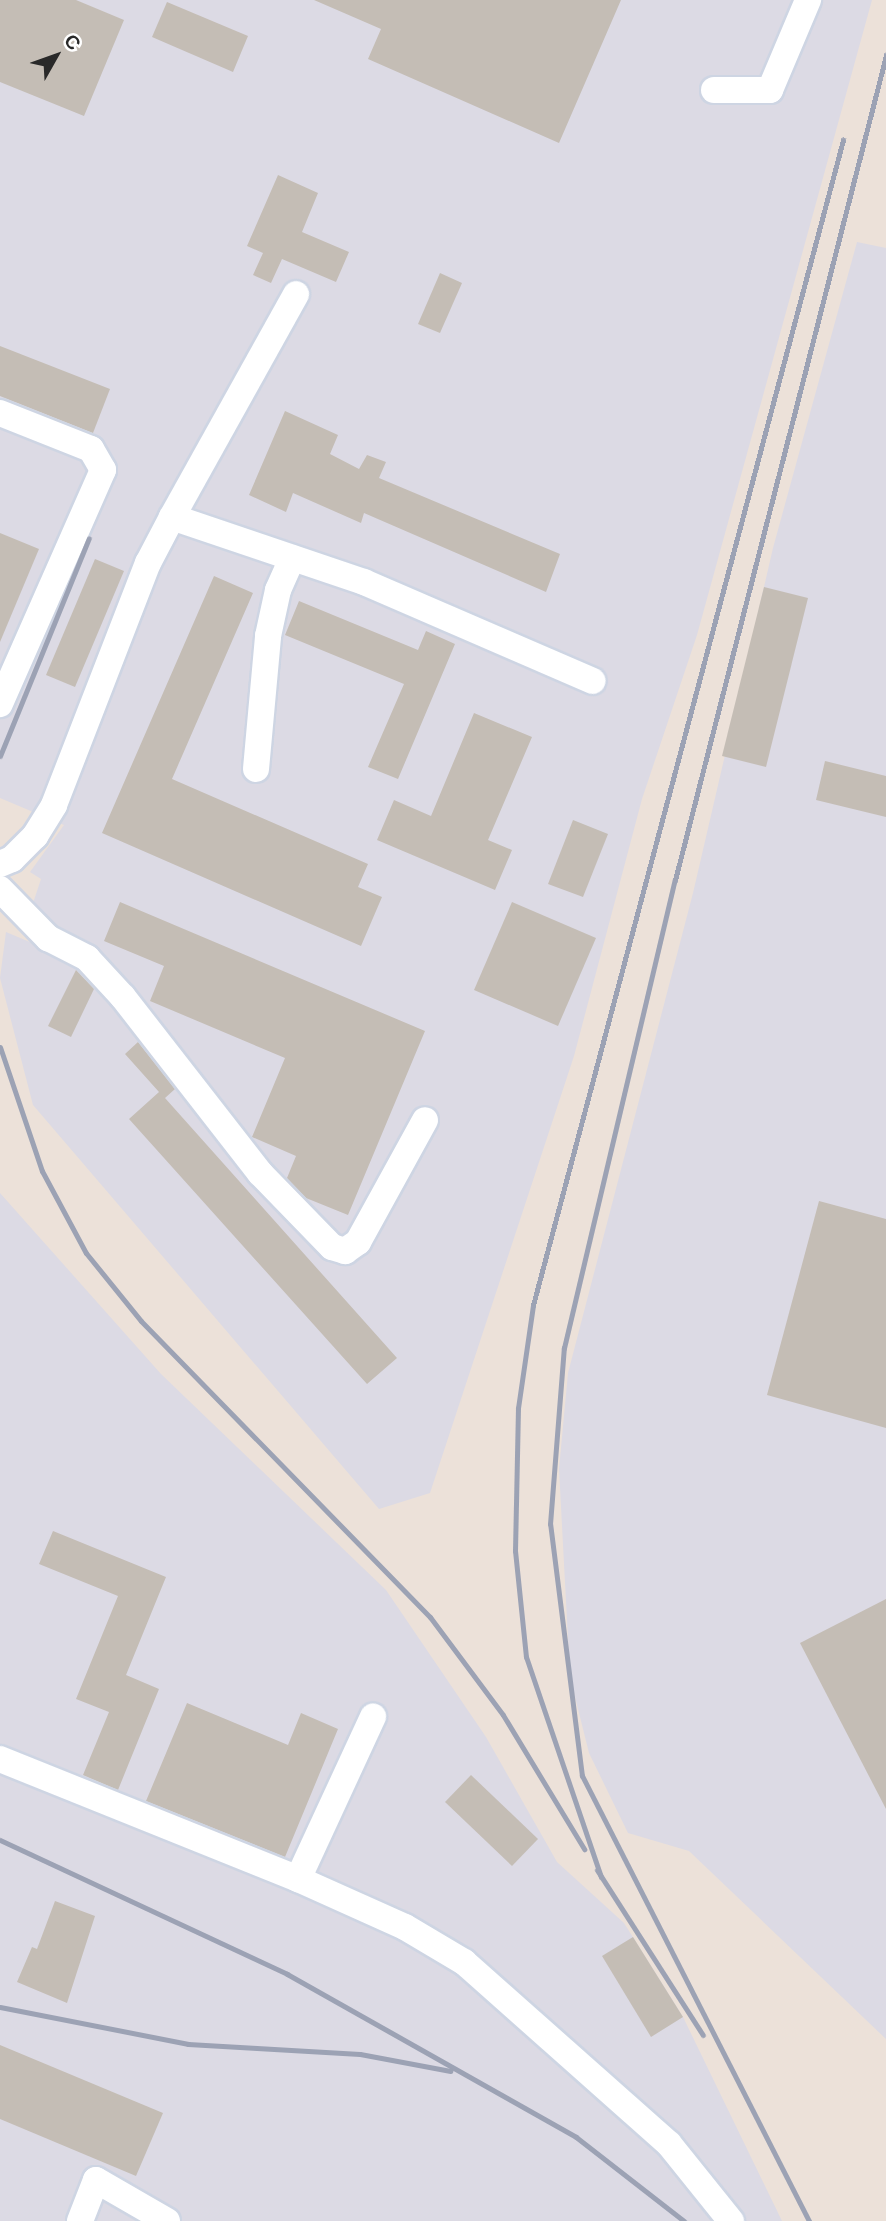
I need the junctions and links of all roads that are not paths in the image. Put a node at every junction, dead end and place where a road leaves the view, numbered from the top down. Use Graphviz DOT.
graph roads {
  1 [pos="808,0"];
  2 [pos="713,90"];
  3 [pos="296,294"];
  4 [pos="0,413"];
  5 [pos="172,517"];
  6 [pos="292,558"];
  7 [pos="593,681"];
  8 [pos="0,704"];
  9 [pos="256,769"];
  10 [pos="0,864"];
  11 [pos="0,889"];
  12 [pos="425,1120"];
  13 [pos="373,1717"];
  14 [pos="0,1759"];
  15 [pos="298,1879"];
  16 [pos="80,2221"];
  17 [pos="167,2221"];
  18 [pos="731,2221"];
  1 -- 2 [label="lane"];
  3 -- 5 [label="lane"];
  4 -- 8 [label="lane"];
  5 -- 6 [label="lane"];
  5 -- 10 [label="lane"];
  6 -- 7 [label="lane"];
  6 -- 9 [label="lane"];
  11 -- 12 [label="lane"];
  13 -- 15 [label="lane"];
  14 -- 15 [label="lane"];
  15 -- 18 [label="lane"];
  16 -- 17 [label="lane"];
}
